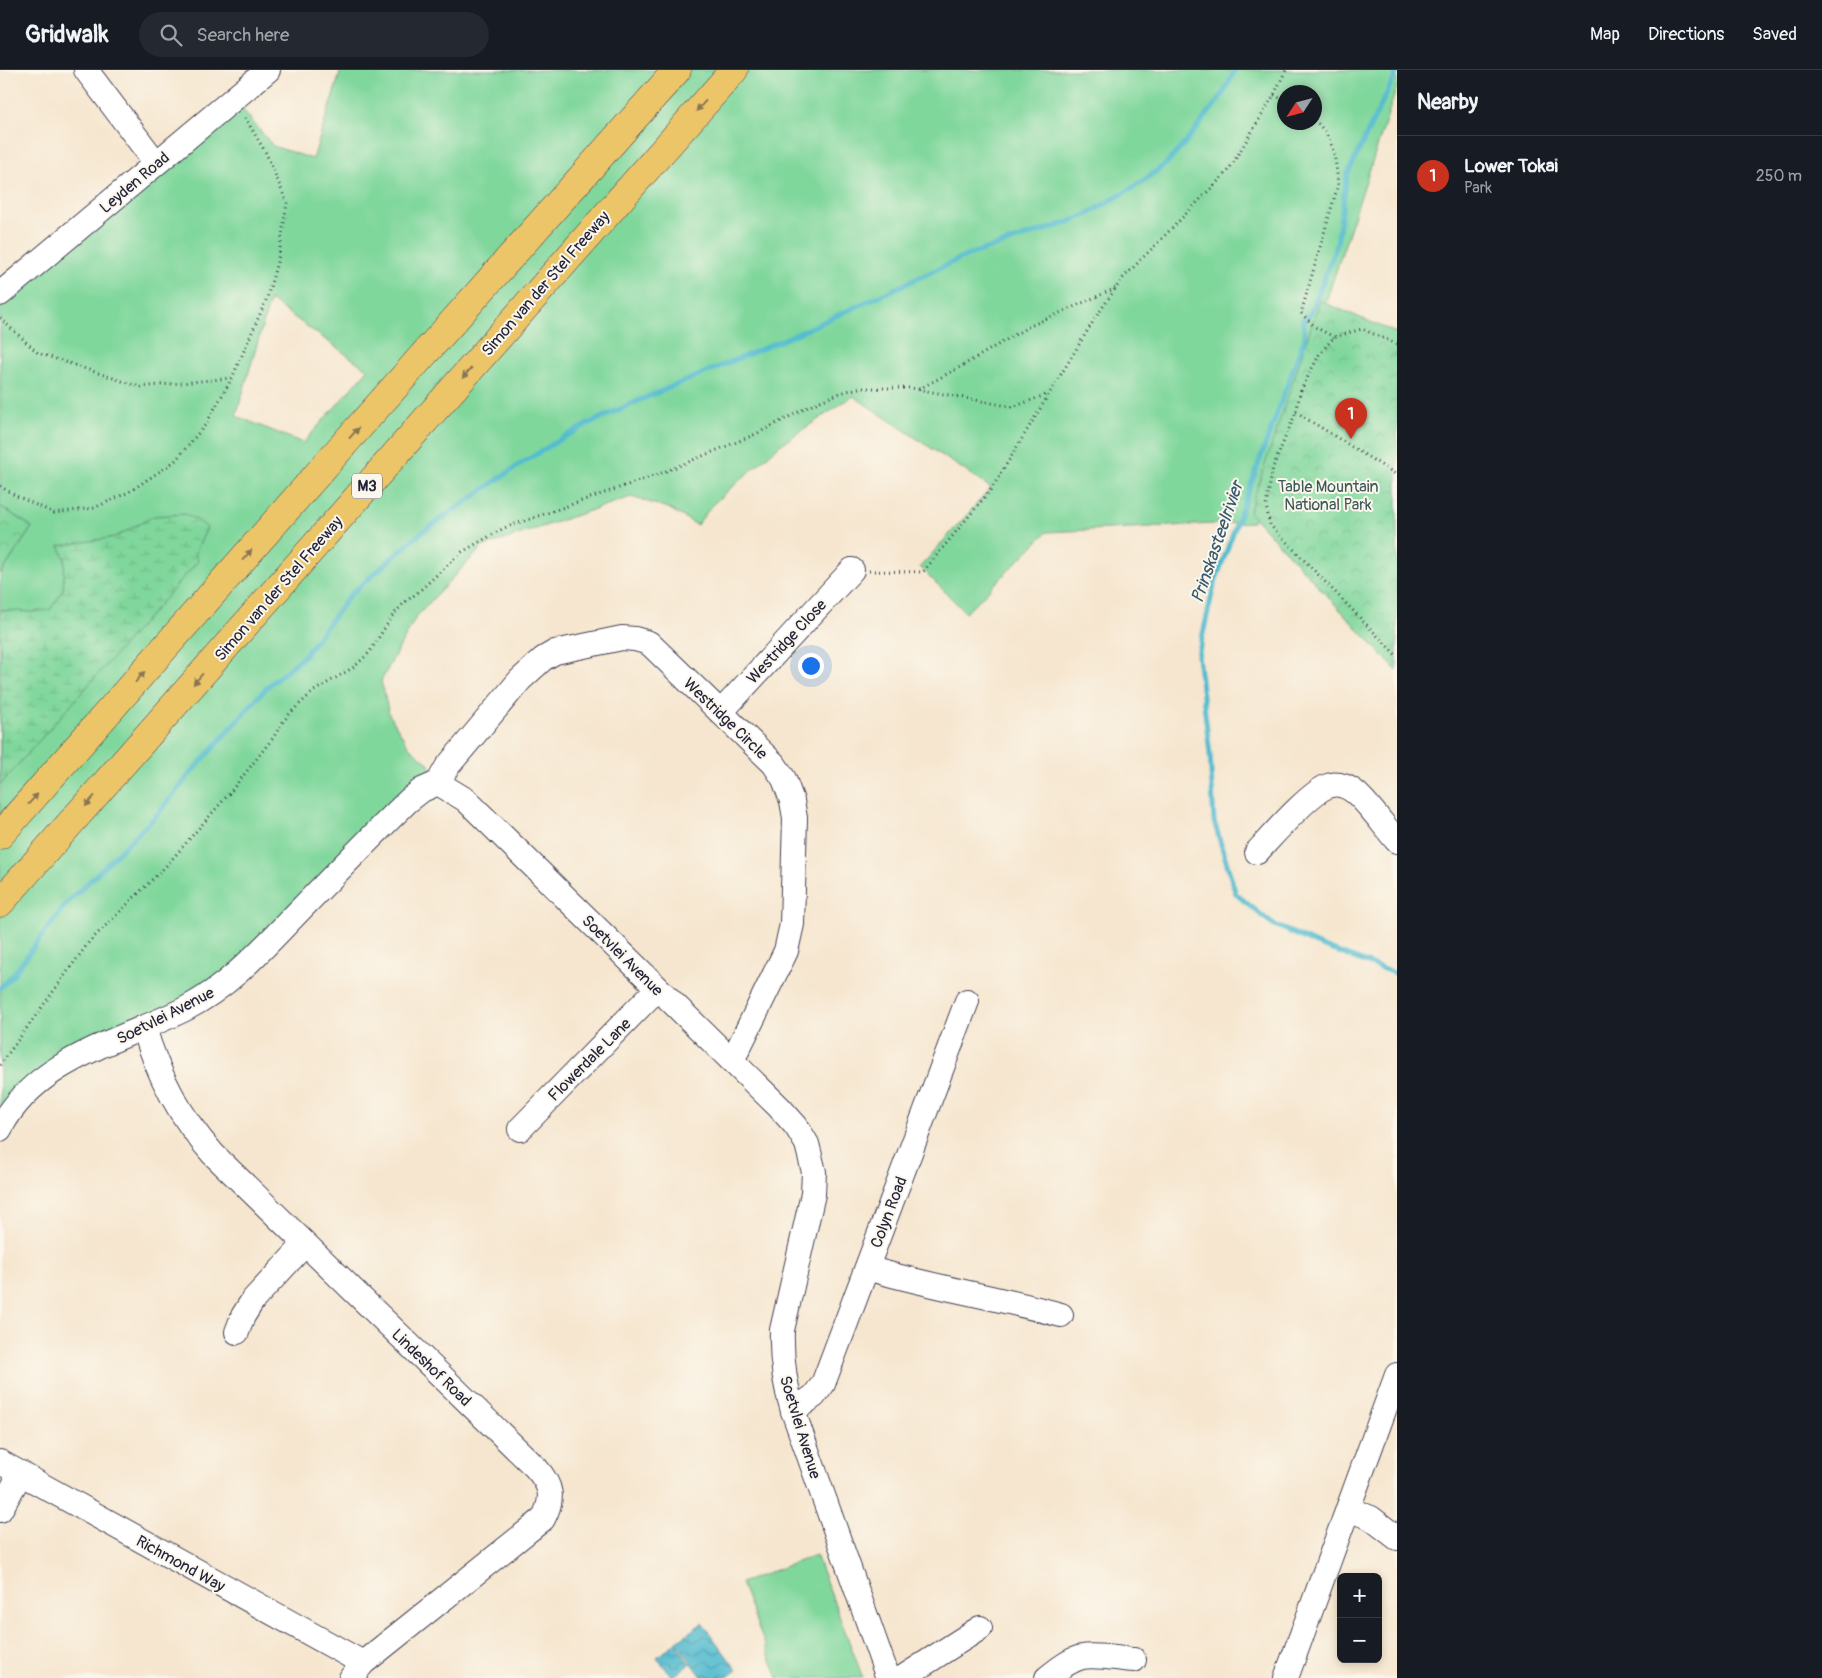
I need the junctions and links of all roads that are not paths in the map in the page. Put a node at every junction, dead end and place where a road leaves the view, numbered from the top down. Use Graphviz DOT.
graph roads {
  1 [pos="86,70"];
  2 [pos="268,70"];
  3 [pos="677,70"];
  4 [pos="734,70"];
  5 [pos="156,162"];
  6 [pos="0,294"];
  7 [pos="852,570"];
  8 [pos="721,712"];
  9 [pos="438,783"];
  10 [pos="0,835"];
  11 [pos="1397,841"];
  12 [pos="1257,852"];
  13 [pos="0,903"];
  14 [pos="657,989"];
  15 [pos="967,1001"];
  16 [pos="144,1027"];
  17 [pos="731,1060"];
  18 [pos="0,1129"];
  19 [pos="520,1129"];
  20 [pos="305,1244"];
  21 [pos="867,1268"];
  22 [pos="1061,1315"];
  23 [pos="237,1332"];
  24 [pos="1397,1375"];
  25 [pos="793,1411"];
  26 [pos="0,1462"];
  27 [pos="21,1474"];
  28 [pos="1348,1509"];
  29 [pos="0,1510"];
  30 [pos="1397,1538"];
  31 [pos="980,1628"];
  32 [pos="1134,1660"];
  33 [pos="357,1671"];
  34 [pos="888,1678"];
  35 [pos="902,1678"];
  36 [pos="1047,1678"];
  37 [pos="1286,1678"];
  1 -- 5 [label="street"];
  2 -- 5 [label="street, Leyden Road"];
  10 -- 3 [label="highway, one-way"];
  4 -- 13 [label="highway, Simon van der Stel Freeway / M3, one-way"];
  5 -- 6 [label="street, Leyden Road"];
  7 -- 8 [label="street, Westridge Close"];
  8 -- 9 [label="street, Westridge Circle"];
  8 -- 17 [label="street, Westridge Circle"];
  9 -- 14 [label="street, Soetvlei Avenue"];
  9 -- 16 [label="street, Soetvlei Avenue"];
  11 -- 12 [label="street"];
  14 -- 17 [label="street, Soetvlei Avenue"];
  14 -- 19 [label="street, Flowerdale Lane"];
  15 -- 21 [label="street, Colyn Road"];
  16 -- 18 [label="street, Soetvlei Avenue"];
  16 -- 20 [label="street, Lindeshof Road"];
  17 -- 25 [label="street, Soetvlei Avenue"];
  20 -- 23 [label="street"];
  20 -- 33 [label="street, Lindeshof Road"];
  21 -- 22 [label="street"];
  21 -- 25 [label="street, Colyn Road"];
  24 -- 28 [label="street"];
  25 -- 34 [label="street, Soetvlei Avenue"];
  26 -- 27 [label="street, Richmond Way"];
  27 -- 29 [label="street"];
  27 -- 33 [label="street, Richmond Way"];
  28 -- 30 [label="street"];
  28 -- 37 [label="street"];
  31 -- 35 [label="street"];
  32 -- 36 [label="street"];
}
